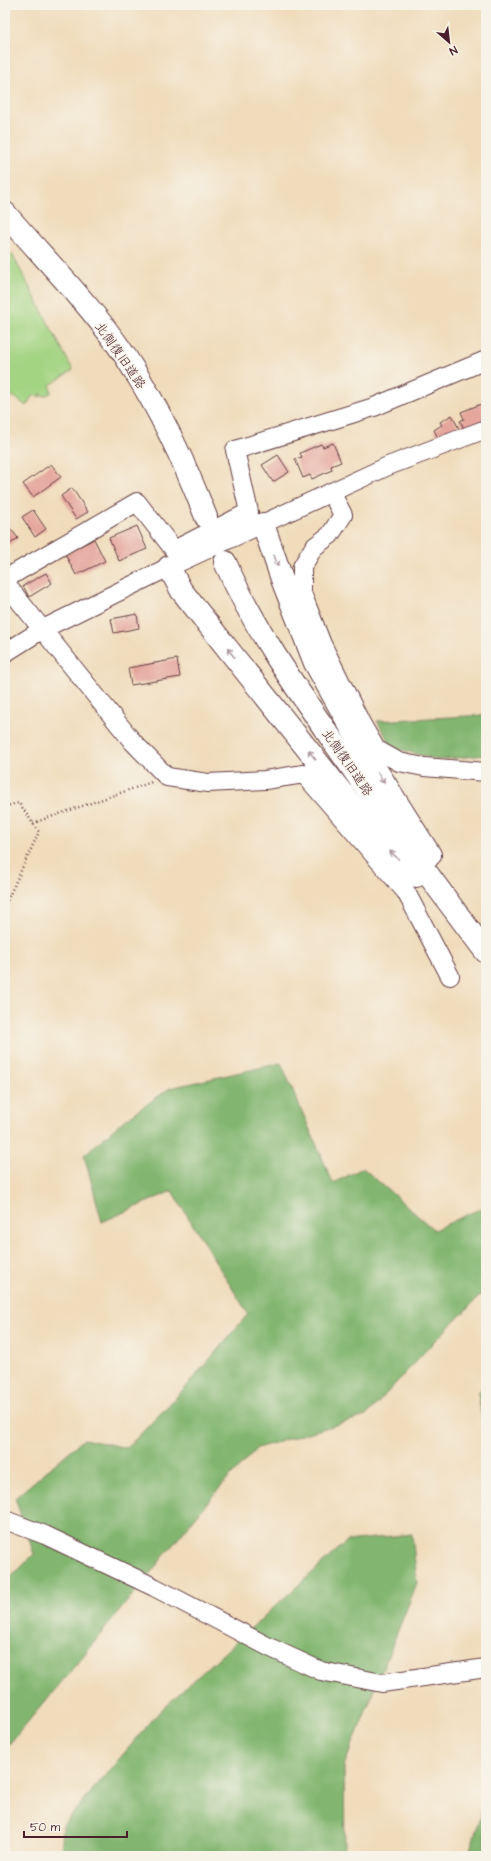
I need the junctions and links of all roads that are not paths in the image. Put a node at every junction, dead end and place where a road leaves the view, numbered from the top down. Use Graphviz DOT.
graph roads {
  1 [pos="5,213"];
  2 [pos="486,360"];
  3 [pos="486,429"];
  4 [pos="331,492"];
  5 [pos="206,517"];
  6 [pos="263,524"];
  7 [pos="225,562"];
  8 [pos="169,567"];
  9 [pos="5,579"];
  10 [pos="5,583"];
  11 [pos="43,629"];
  12 [pos="5,653"];
  13 [pos="486,772"];
  14 [pos="463,921"];
  15 [pos="486,952"];
  16 [pos="450,976"];
  17 [pos="5,1520"];
  18 [pos="486,1668"];
  1 -- 5 [label="highway, 北側復旧道路"];
  2 -- 9 [label="street"];
  3 -- 4 [label="street"];
  4 -- 6 [label="street"];
  4 -- 13 [label="street"];
  6 -- 8 [label="street"];
  6 -- 14 [label="highway, one-way"];
  7 -- 14 [label="highway, 北側復旧道路"];
  8 -- 11 [label="street"];
  14 -- 8 [label="highway, one-way"];
  10 -- 11 [label="street"];
  11 -- 12 [label="street"];
  11 -- 16 [label="street"];
  14 -- 15 [label="highway, 北側復旧道路"];
  17 -- 18 [label="street"];
}
